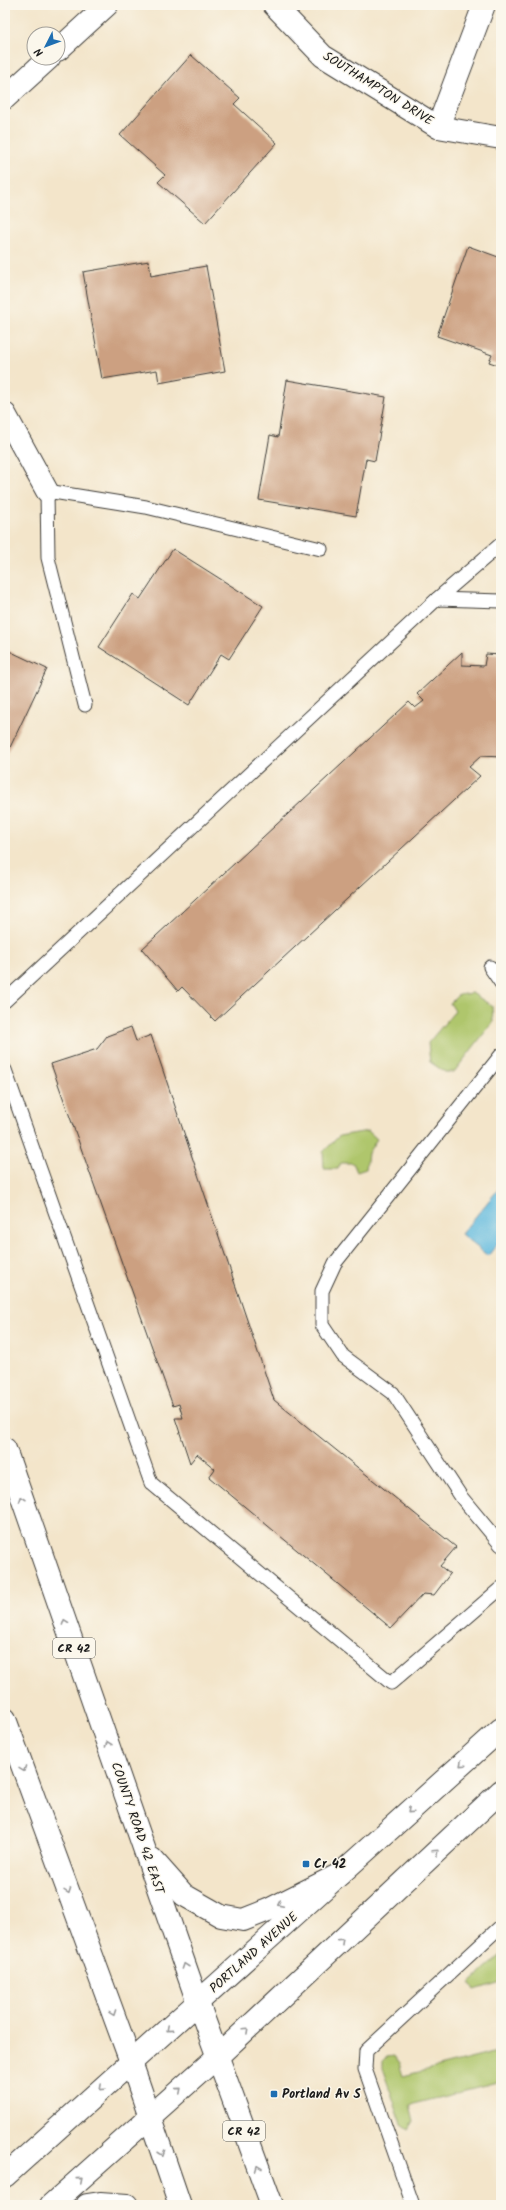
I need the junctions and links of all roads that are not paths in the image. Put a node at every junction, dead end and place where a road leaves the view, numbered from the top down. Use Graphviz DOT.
graph roads {
  1 [pos="107,5"];
  2 [pos="274,5"];
  3 [pos="484,5"];
  4 [pos="66,43"];
  5 [pos="40,66"];
  6 [pos="5,98"];
  7 [pos="438,126"];
  8 [pos="501,138"];
  9 [pos="5,414"];
  10 [pos="47,491"];
  11 [pos="501,544"];
  12 [pos="320,549"];
  13 [pos="437,599"];
  14 [pos="501,601"];
  15 [pos="84,705"];
  16 [pos="490,966"];
  17 [pos="501,983"];
  18 [pos="5,1001"];
  19 [pos="501,1055"];
  20 [pos="5,1070"];
  21 [pos="5,1449"];
  22 [pos="501,1545"];
  23 [pos="501,1588"];
  24 [pos="5,1719"];
  25 [pos="501,1729"];
  26 [pos="501,1791"];
  27 [pos="144,1847"];
  28 [pos="340,1874"];
  29 [pos="501,1926"];
  30 [pos="198,2003"];
  31 [pos="217,2057"];
  32 [pos="131,2062"];
  33 [pos="149,2116"];
  34 [pos="5,2176"];
  35 [pos="50,2205"];
  36 [pos="87,2205"];
  37 [pos="127,2205"];
  38 [pos="180,2205"];
  39 [pos="272,2205"];
  40 [pos="413,2205"];
  1 -- 4 [label="main road"];
  2 -- 7 [label="main road, SOUTHAMPTON DRIVE"];
  3 -- 7 [label="main road"];
  5 -- 6 [label="main road"];
  7 -- 8 [label="main road, SOUTHAMPTON DRIVE"];
  9 -- 10 [label="main road"];
  10 -- 12 [label="lane"];
  10 -- 15 [label="lane"];
  11 -- 13 [label="lane"];
  13 -- 14 [label="lane"];
  13 -- 18 [label="lane"];
  16 -- 17 [label="lane"];
  19 -- 22 [label="lane"];
  20 -- 23 [label="lane"];
  27 -- 21 [label="main road, COUNTY ROAD 42 EAST / CR 42, one-way"];
  24 -- 32 [label="main road, one-way"];
  25 -- 28 [label="main road, PORTLAND AVENUE, one-way"];
  31 -- 26 [label="main road, one-way"];
  28 -- 27 [label="main road, one-way"];
  30 -- 27 [label="main road, COUNTY ROAD 42 EAST / CR 42, one-way"];
  28 -- 30 [label="main road, PORTLAND AVENUE"];
  29 -- 40 [label="lane"];
  30 -- 31 [label="main road, COUNTY ROAD 42 EAST / CR 42"];
  30 -- 32 [label="main road, PORTLAND AVENUE, one-way"];
  33 -- 31 [label="main road, one-way"];
  39 -- 31 [label="main road, COUNTY ROAD 42 EAST / CR 42, one-way"];
  32 -- 33 [label="main road"];
  32 -- 34 [label="main road, PORTLAND AVENUE, one-way"];
  35 -- 33 [label="main road, one-way"];
  33 -- 38 [label="main road, one-way"];
  36 -- 37 [label="main road"];
}
